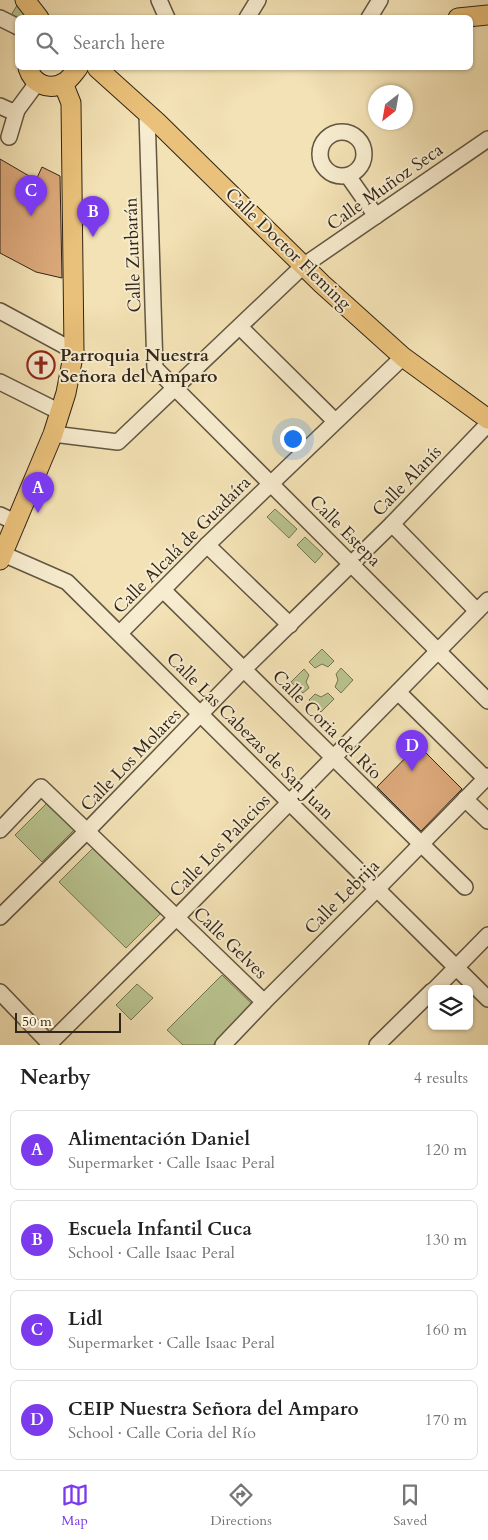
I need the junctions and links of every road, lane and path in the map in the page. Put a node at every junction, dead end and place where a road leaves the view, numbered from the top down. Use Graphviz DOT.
graph roads {
  1 [pos="26,0"];
  2 [pos="159,0"];
  3 [pos="258,0"];
  4 [pos="380,0"];
  5 [pos="37,15"];
  6 [pos="166,15"];
  7 [pos="249,15"];
  8 [pos="371,15"];
  9 [pos="488,15"];
  10 [pos="473,16"];
  11 [pos="0,18"];
  12 [pos="15,26"];
  13 [pos="76,70"];
  14 [pos="99,70"];
  15 [pos="32,75"];
  16 [pos="63,83"];
  17 [pos="0,106"];
  18 [pos="18,110"];
  19 [pos="147,114"];
  20 [pos="9,137"];
  21 [pos="488,138"];
  22 [pos="348,176"];
  23 [pos="376,216"];
  24 [pos="303,266"];
  25 [pos="0,311"];
  26 [pos="240,327"];
  27 [pos="74,351"];
  28 [pos="403,357"];
  29 [pos="0,382"];
  30 [pos="175,388"];
  31 [pos="60,412"];
  32 [pos="488,419"];
  33 [pos="335,421"];
  34 [pos="488,424"];
  35 [pos="53,434"];
  36 [pos="271,484"];
  37 [pos="8,519"];
  38 [pos="392,524"];
  39 [pos="207,545"];
  40 [pos="2,557"];
  41 [pos="351,563"];
  42 [pos="163,590"];
  43 [pos="483,605"];
  44 [pos="290,625"];
  45 [pos="120,633"];
  46 [pos="438,651"];
  47 [pos="244,670"];
  48 [pos="398,692"];
  49 [pos="488,701"];
  50 [pos="201,714"];
  51 [pos="333,757"];
  52 [pos="487,777"];
  53 [pos="465,799"];
  54 [pos="289,802"];
  55 [pos="488,821"];
  56 [pos="0,830"];
  57 [pos="87,831"];
  58 [pos="421,844"];
  59 [pos="465,887"];
  60 [pos="377,889"];
  61 [pos="0,917"];
  62 [pos="176,918"];
  63 [pos="488,935"];
  64 [pos="456,967"];
  65 [pos="438,985"];
  66 [pos="0,992"];
  67 [pos="428,996"];
  68 [pos="488,999"];
  69 [pos="264,1002"];
  70 [pos="50,1044"];
  71 [pos="223,1045"];
  72 [pos="377,1045"];
  1 -- 5 [label="main road"];
  2 -- 6 [label="street"];
  3 -- 7 [label="street"];
  4 -- 8 [label="street"];
  9 -- 10 [label="main road"];
  11 -- 12 [label="street"];
  13 -- 16 [label="main road"];
  14 -- 19 [label="main road, Calle Doctor Fleming"];
  15 -- 16 [label="main road"];
  15 -- 18 [label="street"];
  16 -- 27 [label="main road"];
  17 -- 18 [label="street"];
  18 -- 20 [label="street"];
  19 -- 24 [label="main road, Calle Doctor Fleming"];
  19 -- 30 [label="street, Calle Zurbarán"];
  21 -- 23 [label="street, Calle Muñoz Seca"];
  22 -- 23 [label="street"];
  23 -- 24 [label="street, Calle Muñoz Seca"];
  24 -- 26 [label="street, Calle Muñoz Seca"];
  24 -- 28 [label="main road, Calle Doctor Fleming"];
  25 -- 27 [label="street"];
  26 -- 30 [label="street, Calle Muñoz Seca"];
  26 -- 33 [label="street"];
  27 -- 31 [label="main road"];
  28 -- 32 [label="main road, Calle Doctor Fleming"];
  28 -- 33 [label="street, Calle Alcalá de Guadaíra"];
  29 -- 31 [label="street"];
  30 -- 35 [label="street, Calle Muñoz Seca"];
  30 -- 36 [label="street, Calle Estepa"];
  31 -- 35 [label="main road"];
  33 -- 36 [label="street, Calle Alcalá de Guadaíra"];
  34 -- 38 [label="street, Calle Alanís"];
  35 -- 37 [label="main road"];
  36 -- 39 [label="street, Calle Alcalá de Guadaíra"];
  36 -- 41 [label="street, Calle Estepa"];
  37 -- 40 [label="main road"];
  38 -- 41 [label="street, Calle Alanís"];
  38 -- 43 [label="street"];
  39 -- 42 [label="street, Calle Alcalá de Guadaíra"];
  39 -- 44 [label="street"];
  40 -- 45 [label="street, Calle Las Cabezas de San Juan"];
  41 -- 44 [label="street, Calle Los Molares"];
  41 -- 46 [label="street, Calle Estepa"];
  42 -- 45 [label="street, Calle Alcalá de Guadaíra"];
  42 -- 47 [label="street, Calle Coria del Río"];
  43 -- 46 [label="street, Calle Los Palacios"];
  44 -- 47 [label="street, Calle Los Molares"];
  45 -- 50 [label="street, Calle Las Cabezas de San Juan"];
  46 -- 48 [label="street, Calle Los Palacios"];
  46 -- 49 [label="street, Calle Estepa"];
  47 -- 50 [label="street, Calle Los Molares"];
  47 -- 51 [label="street, Calle Coria del Río"];
  48 -- 51 [label="street, Calle Los Palacios"];
  48 -- 52 [label="street"];
  50 -- 54 [label="street, Calle Las Cabezas de San Juan"];
  50 -- 57 [label="street, Calle Los Molares"];
  51 -- 54 [label="street, Calle Los Palacios"];
  51 -- 58 [label="street, Calle Coria del Río"];
  52 -- 53 [label="street, Calle Lebrija"];
  53 -- 55 [label="street"];
  53 -- 58 [label="street, Calle Lebrija"];
  54 -- 60 [label="street, Calle Las Cabezas de San Juan"];
  54 -- 62 [label="street, Calle Los Palacios"];
  56 -- 57 [label="street, Calle Gelves"];
  57 -- 61 [label="street, Calle Los Molares"];
  57 -- 62 [label="street, Calle Gelves"];
  58 -- 59 [label="street, Calle Coria del Río"];
  58 -- 60 [label="street, Calle Lebrija"];
  60 -- 64 [label="street, Calle Las Cabezas de San Juan"];
  60 -- 69 [label="street, Calle Lebrija"];
  62 -- 69 [label="street, Calle Gelves"];
  62 -- 70 [label="street, Calle Los Palacios"];
  63 -- 64 [label="street"];
  64 -- 65 [label="street"];
  64 -- 68 [label="street, Calle Las Cabezas de San Juan"];
  66 -- 70 [label="street"];
  67 -- 72 [label="street"];
  69 -- 71 [label="street, Calle Lebrija"];
}
